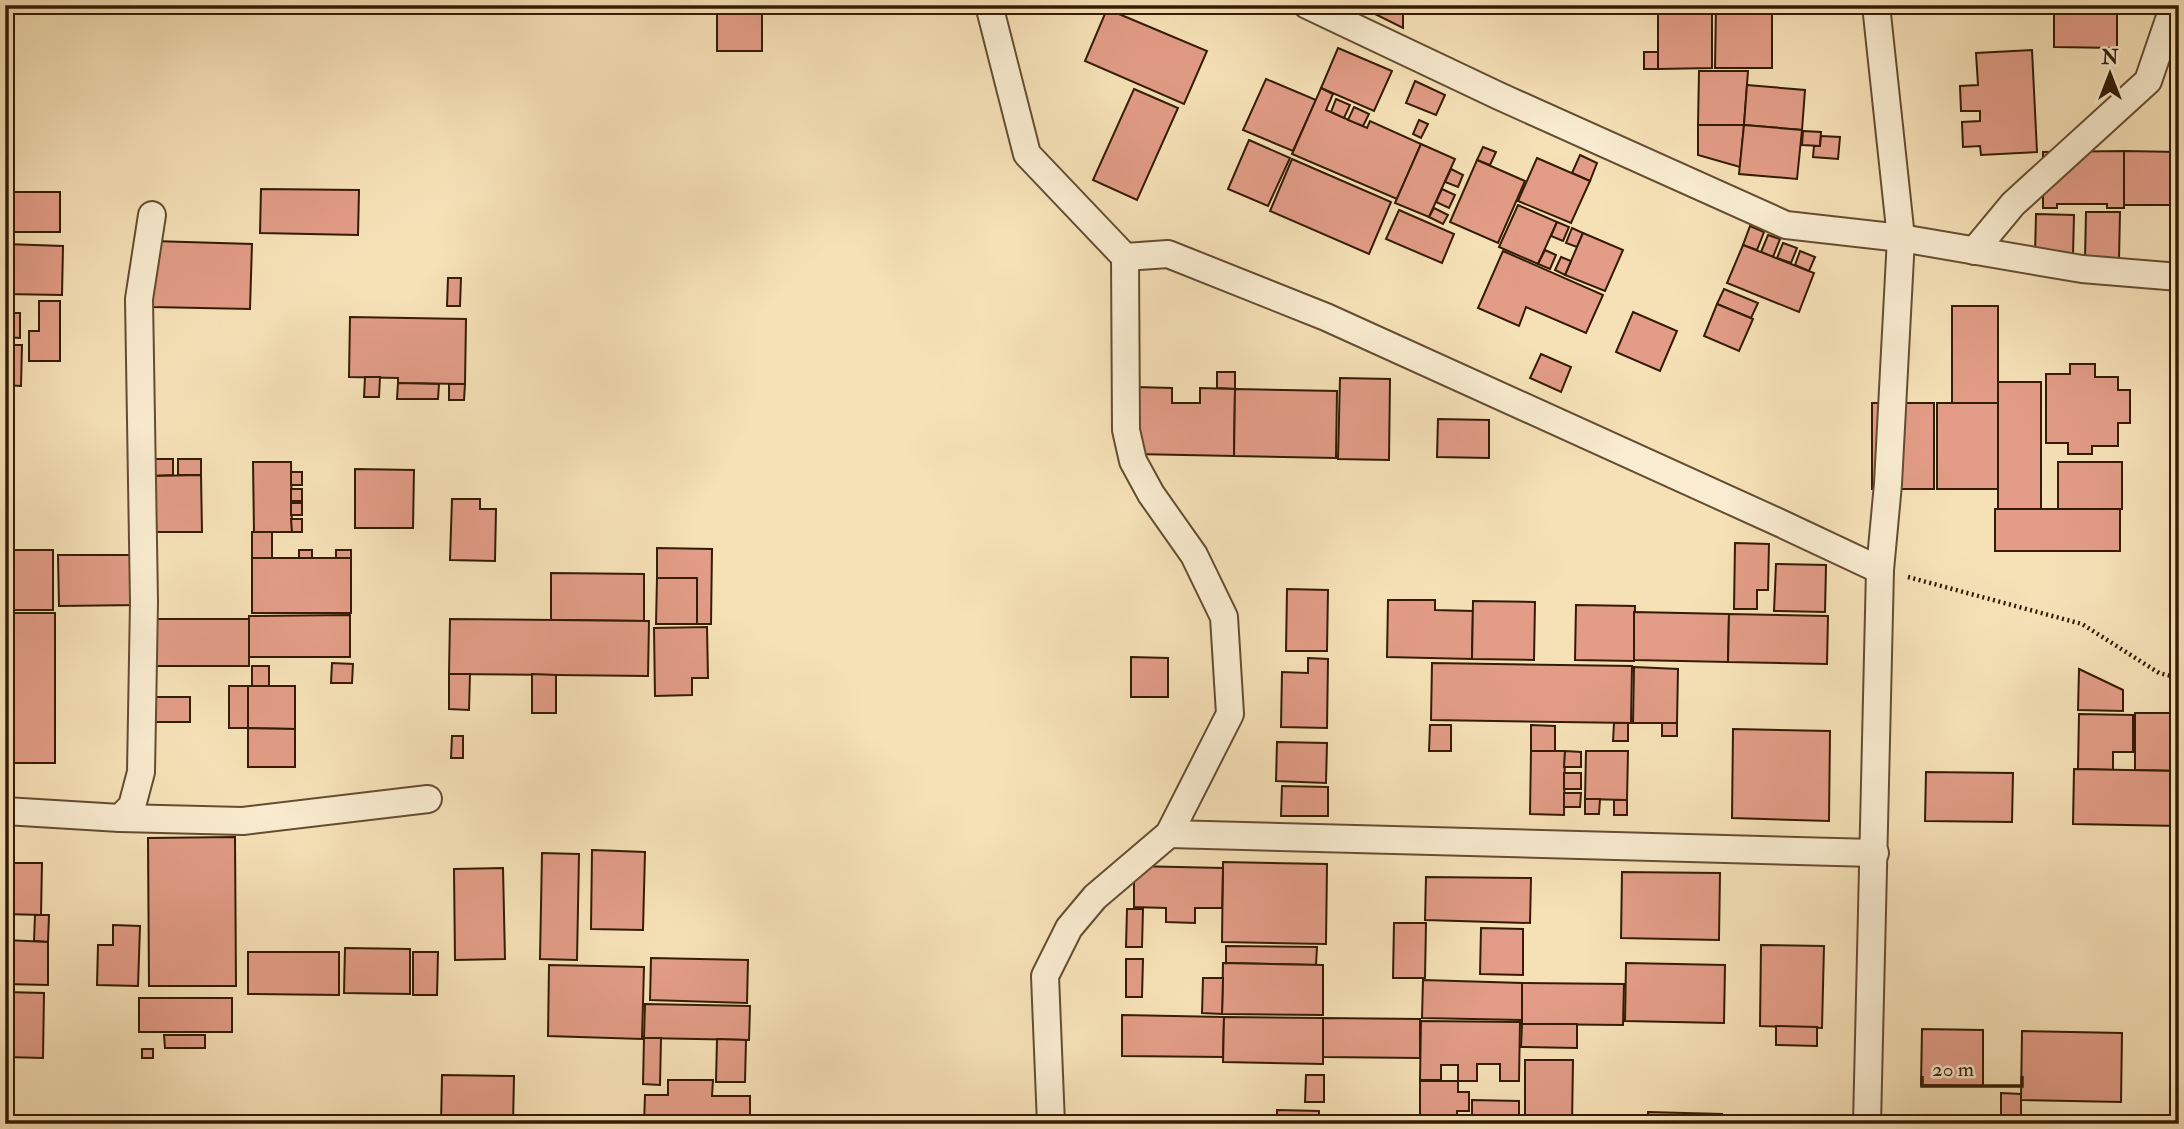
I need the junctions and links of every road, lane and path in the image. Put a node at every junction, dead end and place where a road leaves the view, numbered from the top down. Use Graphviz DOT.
graph roads {
  1 [pos="989,5"];
  2 [pos="1307,5"];
  3 [pos="1876,5"];
  4 [pos="2174,5"];
  5 [pos="152,215"];
  6 [pos="1901,239"];
  7 [pos="1974,251"];
  8 [pos="1125,257"];
  9 [pos="2179,277"];
  10 [pos="1880,570"];
  11 [pos="2179,678"];
  12 [pos="428,799"];
  13 [pos="5,811"];
  14 [pos="120,818"];
  15 [pos="1169,834"];
  16 [pos="1875,853"];
  17 [pos="1051,1124"];
  18 [pos="1867,1124"];
  1 -- 8 [label="street"];
  2 -- 6 [label="street"];
  3 -- 6 [label="street"];
  4 -- 7 [label="street"];
  5 -- 14 [label="street"];
  6 -- 7 [label="street"];
  6 -- 10 [label="street"];
  7 -- 9 [label="street"];
  8 -- 10 [label="street"];
  8 -- 15 [label="street"];
  10 -- 11 [label="path"];
  10 -- 16 [label="street"];
  12 -- 14 [label="street"];
  13 -- 14 [label="street"];
  15 -- 16 [label="street"];
  15 -- 17 [label="street"];
  16 -- 18 [label="street"];
}
